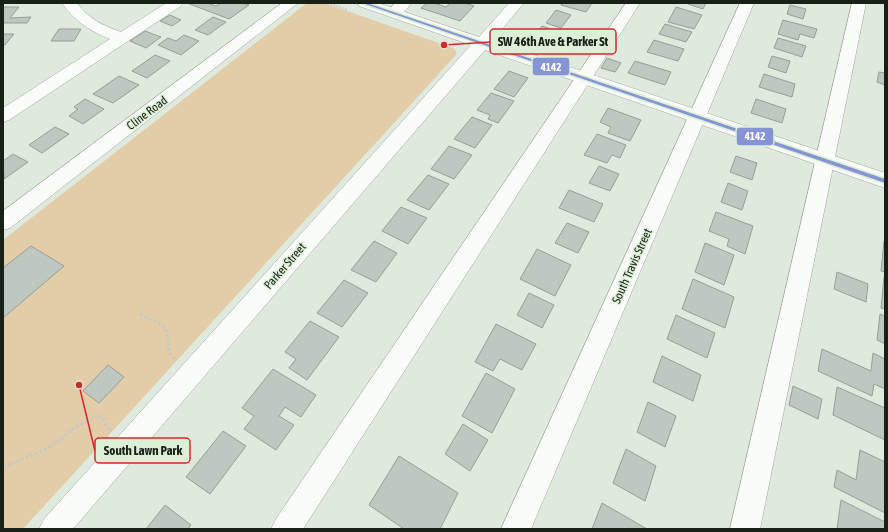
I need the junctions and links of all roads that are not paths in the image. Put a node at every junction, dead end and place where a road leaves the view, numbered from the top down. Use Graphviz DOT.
graph roads {
  1 [pos="69,3"];
  2 [pos="176,3"];
  3 [pos="292,3"];
  4 [pos="364,3"];
  5 [pos="517,3"];
  6 [pos="633,3"];
  7 [pos="747,3"];
  8 [pos="859,3"];
  9 [pos="399,8"];
  10 [pos="122,38"];
  11 [pos="481,43"];
  12 [pos="583,78"];
  13 [pos="3,116"];
  14 [pos="697,117"];
  15 [pos="825,161"];
  16 [pos="885,181"];
  17 [pos="3,222"];
  18 [pos="54,529"];
  19 [pos="286,529"];
  20 [pos="516,529"];
  21 [pos="745,529"];
  1 -- 10 [label="main road"];
  2 -- 10 [label="main road"];
  3 -- 17 [label="main road, Cline Road"];
  4 -- 9 [label="main road"];
  5 -- 11 [label="main road, Parker Street"];
  6 -- 12 [label="main road"];
  7 -- 14 [label="main road, South Travis Street"];
  8 -- 15 [label="main road"];
  9 -- 11 [label="main road"];
  10 -- 13 [label="main road"];
  11 -- 12 [label="main road"];
  11 -- 18 [label="main road, Parker Street"];
  12 -- 14 [label="main road"];
  12 -- 19 [label="main road"];
  14 -- 15 [label="main road"];
  14 -- 20 [label="main road, South Travis Street"];
  15 -- 16 [label="main road"];
  15 -- 21 [label="main road"];
}
